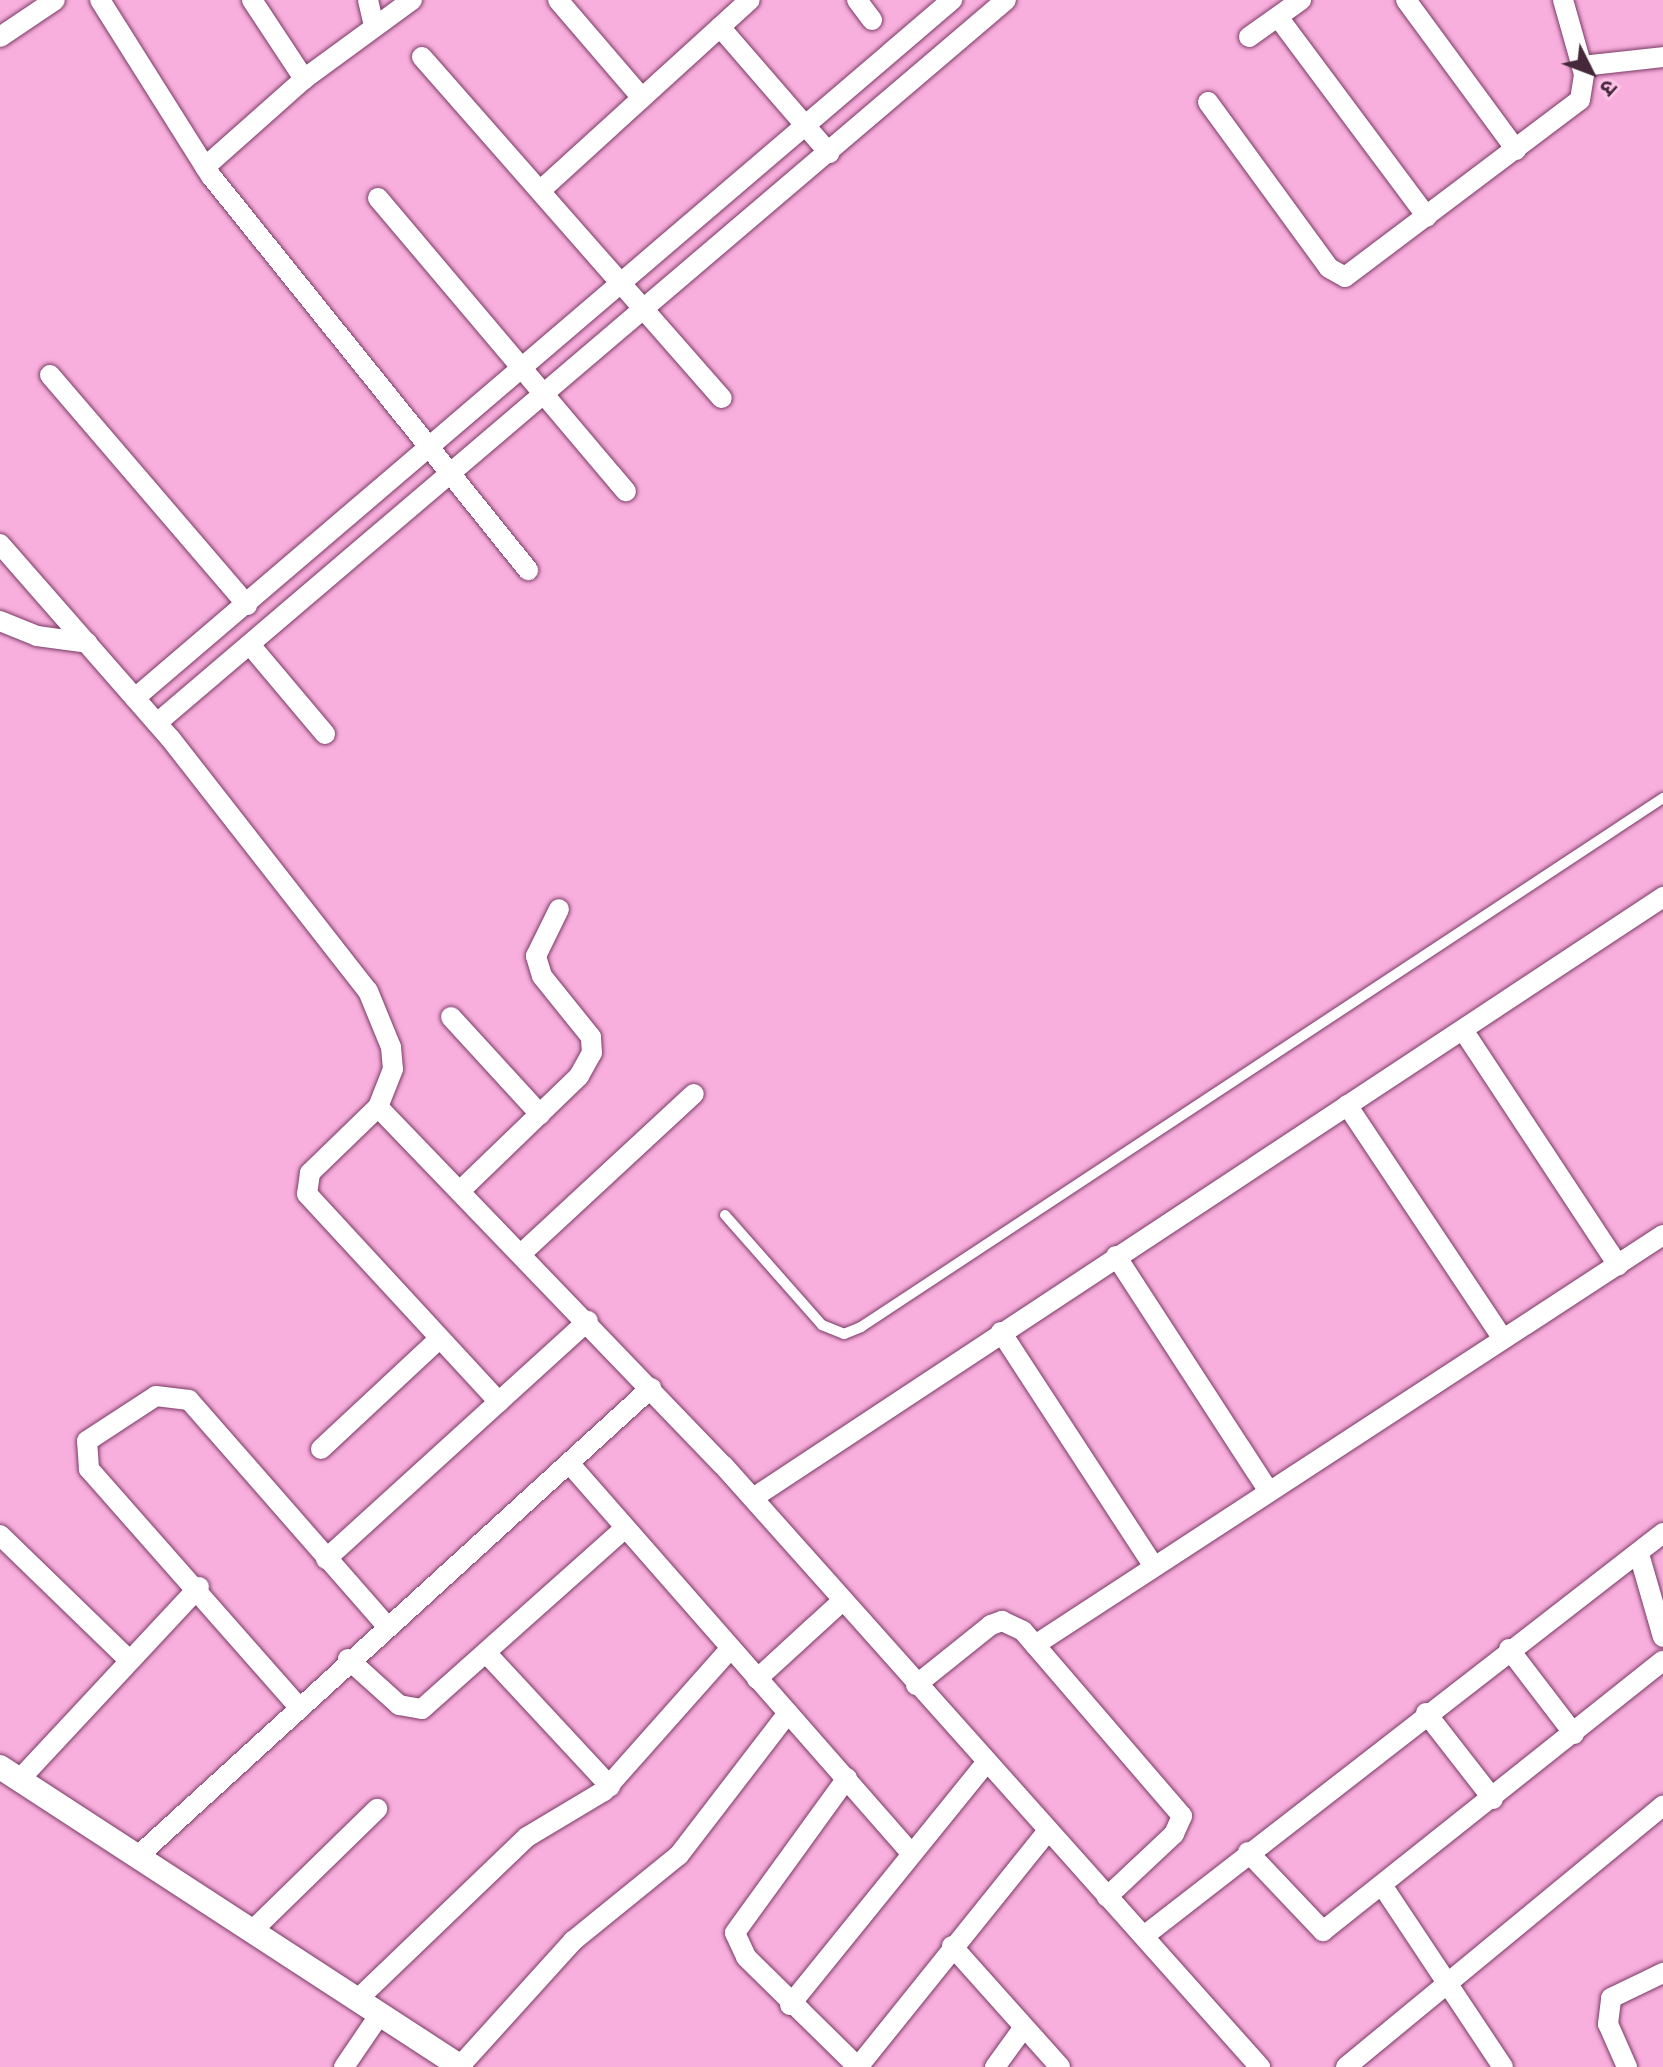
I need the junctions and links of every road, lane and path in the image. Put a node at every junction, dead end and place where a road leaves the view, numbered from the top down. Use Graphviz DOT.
graph roads {
  1 [pos="55,0"];
  2 [pos="100,0"];
  3 [pos="252,0"];
  4 [pos="368,0"];
  5 [pos="412,0"];
  6 [pos="558,0"];
  7 [pos="750,0"];
  8 [pos="857,0"];
  9 [pos="952,0"];
  10 [pos="1006,0"];
  11 [pos="1301,0"];
  12 [pos="1406,0"];
  13 [pos="1563,0"];
  14 [pos="1278,17"];
  15 [pos="872,20"];
  16 [pos="374,26"];
  17 [pos="720,27"];
  18 [pos="0,37"];
  19 [pos="1249,37"];
  20 [pos="422,57"];
  21 [pos="1663,57"];
  22 [pos="1582,66"];
  23 [pos="304,79"];
  24 [pos="642,98"];
  25 [pos="1208,102"];
  26 [pos="804,125"];
  27 [pos="1516,150"];
  28 [pos="829,153"];
  29 [pos="208,172"];
  30 [pos="541,190"];
  31 [pos="378,198"];
  32 [pos="1427,217"];
  33 [pos="619,284"];
  34 [pos="644,313"];
  35 [pos="523,366"];
  36 [pos="50,375"];
  37 [pos="548,396"];
  38 [pos="722,398"];
  39 [pos="430,445"];
  40 [pos="454,475"];
  41 [pos="626,491"];
  42 [pos="0,544"];
  43 [pos="528,570"];
  44 [pos="247,605"];
  45 [pos="0,621"];
  46 [pos="88,643"];
  47 [pos="251,646"];
  48 [pos="135,698"];
  49 [pos="157,723"];
  50 [pos="325,734"];
  51 [pos="1663,798"];
  52 [pos="1663,897"];
  53 [pos="559,909"];
  54 [pos="451,1017"];
  55 [pos="1463,1030"];
  56 [pos="694,1094"];
  57 [pos="1347,1105"];
  58 [pos="378,1107"];
  59 [pos="540,1114"];
  60 [pos="461,1190"];
  61 [pos="725,1215"];
  62 [pos="1663,1235"];
  63 [pos="522,1253"];
  64 [pos="1116,1256"];
  65 [pos="1618,1265"];
  66 [pos="588,1321"];
  67 [pos="1001,1332"];
  68 [pos="439,1339"];
  69 [pos="1503,1339"];
  70 [pos="651,1388"];
  71 [pos="499,1402"];
  72 [pos="321,1449"];
  73 [pos="569,1463"];
  74 [pos="1269,1492"];
  75 [pos="753,1498"];
  76 [pos="625,1528"];
  77 [pos="1663,1533"];
  78 [pos="0,1535"];
  79 [pos="1639,1554"];
  80 [pos="326,1559"];
  81 [pos="1154,1567"];
  82 [pos="199,1587"];
  83 [pos="842,1601"];
  84 [pos="387,1626"];
  85 [pos="1663,1637"];
  86 [pos="1035,1645"];
  87 [pos="730,1649"];
  88 [pos="1509,1649"];
  89 [pos="489,1656"];
  90 [pos="348,1659"];
  91 [pos="129,1660"];
  92 [pos="1663,1661"];
  93 [pos="757,1679"];
  94 [pos="916,1685"];
  95 [pos="297,1705"];
  96 [pos="788,1713"];
  97 [pos="1426,1713"];
  98 [pos="1574,1734"];
  99 [pos="986,1763"];
  100 [pos="10,1773"];
  101 [pos="847,1778"];
  102 [pos="610,1786"];
  103 [pos="1493,1799"];
  104 [pos="1663,1806"];
  105 [pos="377,1809"];
  106 [pos="1048,1831"];
  107 [pos="910,1852"];
  108 [pos="1248,1852"];
  109 [pos="137,1857"];
  110 [pos="1384,1888"];
  111 [pos="1107,1897"];
  112 [pos="252,1931"];
  113 [pos="1144,1936"];
  114 [pos="952,1946"];
  115 [pos="1663,1973"];
  116 [pos="1452,1980"];
  117 [pos="358,1999"];
  118 [pos="790,2005"];
  119 [pos="380,2014"];
  120 [pos="1024,2027"];
  121 [pos="344,2067"];
  122 [pos="461,2067"];
  123 [pos="858,2067"];
  124 [pos="995,2067"];
  125 [pos="1060,2067"];
  126 [pos="1260,2067"];
  127 [pos="1346,2067"];
  128 [pos="1503,2067"];
  129 [pos="1627,2067"];
  1 -- 18 [label="street"];
  2 -- 29 [label="street"];
  3 -- 23 [label="street"];
  4 -- 16 [label="street"];
  5 -- 16 [label="street"];
  6 -- 24 [label="street"];
  7 -- 17 [label="street"];
  8 -- 15 [label="street"];
  9 -- 26 [label="street"];
  10 -- 28 [label="street"];
  11 -- 14 [label="street"];
  12 -- 27 [label="street"];
  13 -- 22 [label="street"];
  14 -- 19 [label="street"];
  14 -- 32 [label="street"];
  16 -- 23 [label="street"];
  17 -- 24 [label="street"];
  17 -- 26 [label="street"];
  20 -- 30 [label="street"];
  21 -- 22 [label="street"];
  22 -- 27 [label="street"];
  23 -- 29 [label="street"];
  24 -- 30 [label="street"];
  25 -- 32 [label="street"];
  26 -- 28 [label="street"];
  26 -- 33 [label="street"];
  27 -- 32 [label="street"];
  28 -- 34 [label="street"];
  29 -- 39 [label="street"];
  30 -- 33 [label="street"];
  31 -- 35 [label="street"];
  33 -- 34 [label="street"];
  33 -- 35 [label="street"];
  34 -- 37 [label="street"];
  34 -- 38 [label="street"];
  35 -- 37 [label="street"];
  35 -- 39 [label="street"];
  36 -- 44 [label="street"];
  37 -- 40 [label="street"];
  37 -- 41 [label="street"];
  39 -- 40 [label="street"];
  39 -- 44 [label="street"];
  40 -- 43 [label="street"];
  40 -- 47 [label="street"];
  42 -- 46 [label="street"];
  44 -- 48 [label="street"];
  45 -- 46 [label="street"];
  46 -- 48 [label="street"];
  47 -- 49 [label="street"];
  47 -- 50 [label="street"];
  48 -- 49 [label="street"];
  49 -- 58 [label="street"];
  51 -- 61 [label="lane"];
  52 -- 55 [label="street"];
  53 -- 59 [label="street"];
  54 -- 59 [label="street"];
  55 -- 57 [label="street"];
  55 -- 65 [label="street"];
  56 -- 63 [label="street"];
  57 -- 64 [label="street"];
  57 -- 69 [label="street"];
  58 -- 60 [label="street"];
  58 -- 68 [label="street"];
  59 -- 60 [label="street"];
  60 -- 63 [label="street"];
  62 -- 65 [label="street"];
  63 -- 66 [label="street"];
  64 -- 67 [label="street"];
  64 -- 74 [label="street"];
  65 -- 69 [label="street"];
  66 -- 70 [label="street"];
  66 -- 71 [label="street"];
  67 -- 75 [label="street"];
  67 -- 81 [label="street"];
  68 -- 71 [label="street"];
  68 -- 72 [label="street"];
  69 -- 74 [label="street"];
  70 -- 73 [label="street"];
  70 -- 75 [label="street"];
  71 -- 80 [label="street"];
  73 -- 76 [label="street"];
  73 -- 84 [label="street"];
  74 -- 81 [label="street"];
  75 -- 83 [label="street"];
  76 -- 87 [label="street"];
  76 -- 89 [label="street"];
  77 -- 79 [label="street"];
  78 -- 91 [label="street"];
  79 -- 85 [label="street"];
  79 -- 88 [label="street"];
  80 -- 82 [label="street"];
  80 -- 84 [label="street"];
  81 -- 86 [label="street"];
  82 -- 91 [label="street"];
  82 -- 95 [label="street"];
  83 -- 93 [label="street"];
  83 -- 94 [label="street"];
  84 -- 90 [label="street"];
  86 -- 94 [label="street"];
  86 -- 111 [label="street"];
  87 -- 93 [label="street"];
  87 -- 102 [label="street"];
  88 -- 97 [label="street"];
  88 -- 98 [label="street"];
  89 -- 90 [label="street"];
  89 -- 102 [label="street"];
  90 -- 95 [label="street"];
  91 -- 100 [label="street"];
  92 -- 98 [label="street"];
  93 -- 96 [label="street"];
  94 -- 99 [label="street"];
  95 -- 109 [label="street"];
  96 -- 101 [label="street"];
  96 -- 122 [label="street"];
  97 -- 103 [label="street"];
  97 -- 108 [label="street"];
  98 -- 103 [label="street"];
  99 -- 106 [label="street"];
  99 -- 107 [label="street"];
  100 -- 109 [label="street"];
  101 -- 107 [label="street"];
  101 -- 118 [label="street"];
  102 -- 117 [label="street"];
  103 -- 110 [label="street"];
  104 -- 116 [label="street"];
  105 -- 112 [label="street"];
  106 -- 111 [label="street"];
  106 -- 114 [label="street"];
  107 -- 118 [label="street"];
  108 -- 110 [label="street"];
  108 -- 113 [label="street"];
  109 -- 112 [label="street"];
  110 -- 116 [label="street"];
  111 -- 113 [label="street"];
  112 -- 117 [label="street"];
  113 -- 126 [label="street"];
  114 -- 120 [label="street"];
  114 -- 123 [label="street"];
  115 -- 129 [label="street"];
  116 -- 127 [label="street"];
  116 -- 128 [label="street"];
  117 -- 119 [label="street"];
  118 -- 123 [label="street"];
  119 -- 121 [label="street"];
  119 -- 122 [label="street"];
  120 -- 124 [label="street"];
  120 -- 125 [label="street"];
}
